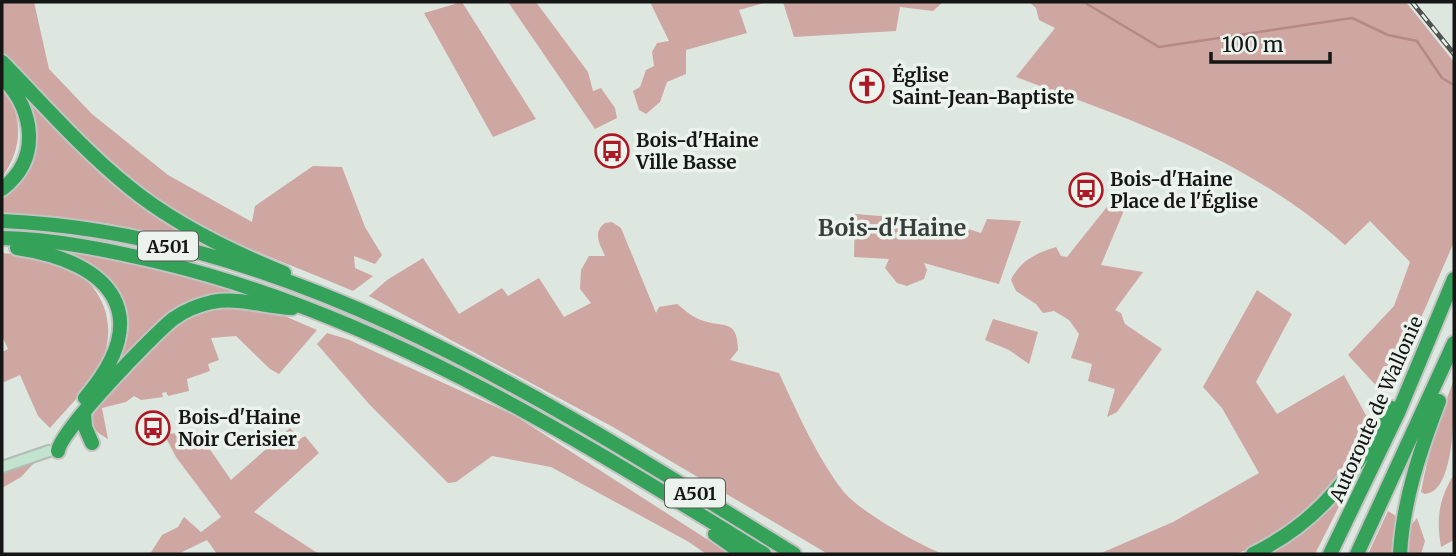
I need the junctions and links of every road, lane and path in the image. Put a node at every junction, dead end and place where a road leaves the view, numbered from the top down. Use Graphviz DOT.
graph roads {
  1 [pos="2,62"];
  2 [pos="2,77"];
  3 [pos="2,189"];
  4 [pos="2,221"];
  5 [pos="2,238"];
  6 [pos="2,244"];
  7 [pos="1454,279"];
  8 [pos="328,296"];
  9 [pos="314,309"];
  10 [pos="1454,343"];
  11 [pos="84,413"];
  12 [pos="92,443"];
  13 [pos="1417,444"];
  14 [pos="53,451"];
  15 [pos="1373,452"];
  16 [pos="2,467"];
  17 [pos="696,512"];
  18 [pos="743,554"];
  19 [pos="764,554"];
  20 [pos="794,554"];
  21 [pos="1253,554"];
  22 [pos="1330,554"];
  23 [pos="1357,554"];
  24 [pos="1399,554"];
  1 -- 8 [label="highway"];
  2 -- 3 [label="highway"];
  4 -- 8 [label="highway, A501"];
  5 -- 9 [label="highway, A501"];
  6 -- 14 [label="highway"];
  7 -- 15 [label="highway, Autoroute de Wallonie"];
  8 -- 20 [label="highway, A501"];
  9 -- 11 [label="highway"];
  9 -- 17 [label="highway, A501"];
  10 -- 13 [label="highway"];
  11 -- 12 [label="highway"];
  11 -- 14 [label="highway"];
  13 -- 23 [label="highway"];
  13 -- 24 [label="highway"];
  14 -- 16 [label="street"];
  15 -- 21 [label="highway"];
  15 -- 22 [label="highway, Autoroute de Wallonie"];
  17 -- 18 [label="highway"];
  17 -- 19 [label="highway, A501"];
}
